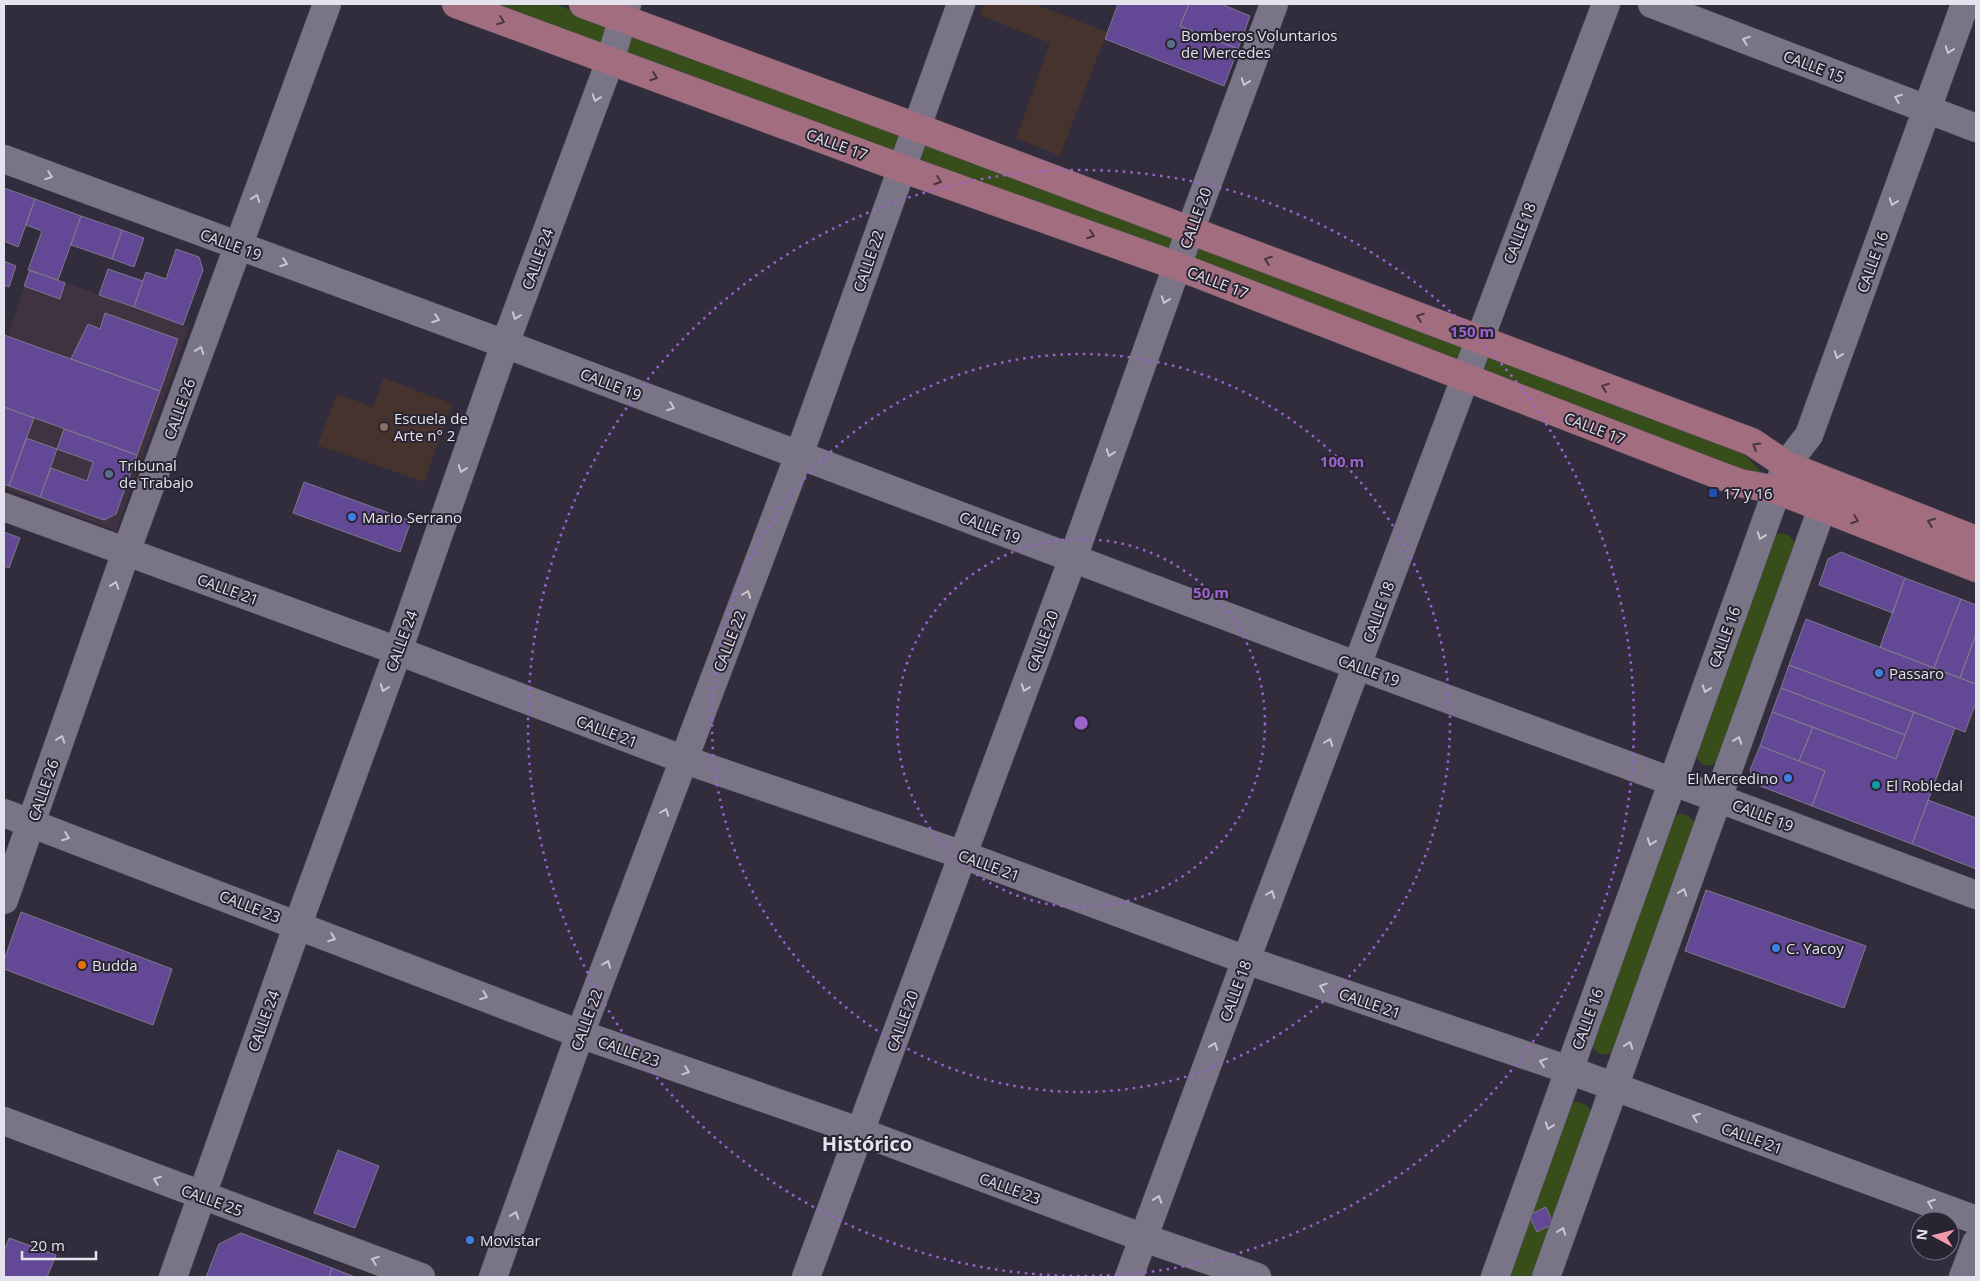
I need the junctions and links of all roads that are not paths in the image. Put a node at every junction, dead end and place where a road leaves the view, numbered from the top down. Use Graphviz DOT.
graph roads {
  1 [pos="327,4"];
  2 [pos="456,4"];
  3 [pos="583,4"];
  4 [pos="961,4"];
  5 [pos="1274,4"];
  6 [pos="1606,4"];
  7 [pos="1652,4"];
  8 [pos="1965,4"];
  9 [pos="625,11"];
  10 [pos="610,61"];
  11 [pos="1927,109"];
  12 [pos="916,127"];
  13 [pos="1976,128"];
  14 [pos="4,159"];
  15 [pos="901,168"];
  16 [pos="1190,230"];
  17 [pos="238,247"];
  18 [pos="1177,266"];
  19 [pos="1479,339"];
  20 [pos="505,344"];
  21 [pos="1464,378"];
  22 [pos="800,455"];
  23 [pos="1781,478"];
  24 [pos="1826,495"];
  25 [pos="4,507"];
  26 [pos="1976,540"];
  27 [pos="126,552"];
  28 [pos="1073,558"];
  29 [pos="1976,568"];
  30 [pos="398,652"];
  31 [pos="1358,666"];
  32 [pos="684,760"];
  33 [pos="1673,782"];
  34 [pos="1717,798"];
  35 [pos="4,813"];
  36 [pos="31,824"];
  37 [pos="963,855"];
  38 [pos="1976,895"];
  39 [pos="4,900"];
  40 [pos="298,924"];
  41 [pos="1246,960"];
  42 [pos="580,1034"];
  43 [pos="1569,1070"];
  44 [pos="1614,1087"];
  45 [pos="4,1122"];
  46 [pos="860,1132"];
  47 [pos="201,1196"];
  48 [pos="1976,1220"];
  49 [pos="1144,1238"];
  50 [pos="1976,1244"];
  51 [pos="173,1277"];
  52 [pos="421,1277"];
  53 [pos="493,1277"];
  54 [pos="806,1277"];
  55 [pos="1129,1277"];
  56 [pos="1257,1277"];
  57 [pos="1495,1277"];
  58 [pos="1546,1277"];
  59 [pos="1963,1277"];
  17 -- 1 [label="street, CALLE 26, one-way"];
  2 -- 10 [label="main road, CALLE 17, one-way"];
  3 -- 9 [label="main road, CALLE 17"];
  4 -- 12 [label="street, CALLE 22"];
  5 -- 16 [label="street, CALLE 20, one-way"];
  6 -- 19 [label="street, CALLE 18"];
  11 -- 7 [label="street, CALLE 15, one-way"];
  8 -- 11 [label="street, CALLE 16, one-way"];
  9 -- 10 [label="street, CALLE 24"];
  9 -- 12 [label="main road, CALLE 17"];
  10 -- 15 [label="main road, CALLE 17, one-way"];
  10 -- 20 [label="street, CALLE 24, one-way"];
  11 -- 13 [label="street, CALLE 15"];
  11 -- 23 [label="street, CALLE 16, one-way"];
  12 -- 15 [label="street, CALLE 22"];
  12 -- 16 [label="main road, CALLE 17"];
  14 -- 17 [label="street, CALLE 19, one-way"];
  15 -- 18 [label="main road, CALLE 17, one-way"];
  15 -- 22 [label="street, CALLE 22"];
  16 -- 18 [label="street, CALLE 20"];
  19 -- 16 [label="main road, CALLE 17, one-way"];
  17 -- 20 [label="street, CALLE 19, one-way"];
  27 -- 17 [label="street, CALLE 26, one-way"];
  18 -- 21 [label="main road, CALLE 17"];
  18 -- 28 [label="street, CALLE 20, one-way"];
  19 -- 21 [label="street, CALLE 18"];
  23 -- 19 [label="main road, CALLE 17, one-way"];
  20 -- 22 [label="street, CALLE 19, one-way"];
  20 -- 30 [label="street, CALLE 24, one-way"];
  21 -- 23 [label="main road, CALLE 17"];
  21 -- 31 [label="street, CALLE 18"];
  22 -- 28 [label="street, CALLE 19"];
  32 -- 22 [label="street, CALLE 22, one-way"];
  23 -- 24 [label="main road, CALLE 17"];
  23 -- 33 [label="street, CALLE 16, one-way"];
  26 -- 24 [label="main road, CALLE 17, one-way"];
  24 -- 29 [label="main road, CALLE 17, one-way"];
  34 -- 24 [label="street, one-way"];
  25 -- 27 [label="street, CALLE 21"];
  27 -- 30 [label="street, CALLE 21"];
  36 -- 27 [label="street, CALLE 26, one-way"];
  28 -- 31 [label="street, CALLE 19"];
  28 -- 37 [label="street, CALLE 20, one-way"];
  30 -- 32 [label="street, CALLE 21"];
  30 -- 40 [label="street, CALLE 24, one-way"];
  31 -- 33 [label="street, CALLE 19"];
  41 -- 31 [label="street, CALLE 18, one-way"];
  32 -- 37 [label="street, CALLE 21"];
  42 -- 32 [label="street, CALLE 22, one-way"];
  33 -- 34 [label="street, CALLE 19"];
  33 -- 43 [label="street, CALLE 16, one-way"];
  34 -- 38 [label="street, CALLE 19"];
  44 -- 34 [label="street, one-way"];
  35 -- 36 [label="street, CALLE 23"];
  36 -- 39 [label="street, CALLE 26"];
  36 -- 40 [label="street, CALLE 23, one-way"];
  37 -- 41 [label="street, CALLE 21"];
  37 -- 46 [label="street, CALLE 20"];
  40 -- 42 [label="street, CALLE 23, one-way"];
  40 -- 47 [label="street, CALLE 24"];
  43 -- 41 [label="street, CALLE 21, one-way"];
  49 -- 41 [label="street, CALLE 18, one-way"];
  42 -- 46 [label="street, CALLE 23, one-way"];
  53 -- 42 [label="street, CALLE 22, one-way"];
  43 -- 44 [label="street, CALLE 21"];
  43 -- 57 [label="street, CALLE 16, one-way"];
  48 -- 44 [label="street, CALLE 21, one-way"];
  58 -- 44 [label="street, one-way"];
  47 -- 45 [label="street, CALLE 25, one-way"];
  46 -- 49 [label="street, CALLE 23"];
  46 -- 54 [label="street, CALLE 20"];
  47 -- 51 [label="street, CALLE 24"];
  52 -- 47 [label="street, CALLE 25, one-way"];
  49 -- 55 [label="street, CALLE 18"];
  49 -- 56 [label="street, CALLE 23"];
  50 -- 59 [label="street"];
}
